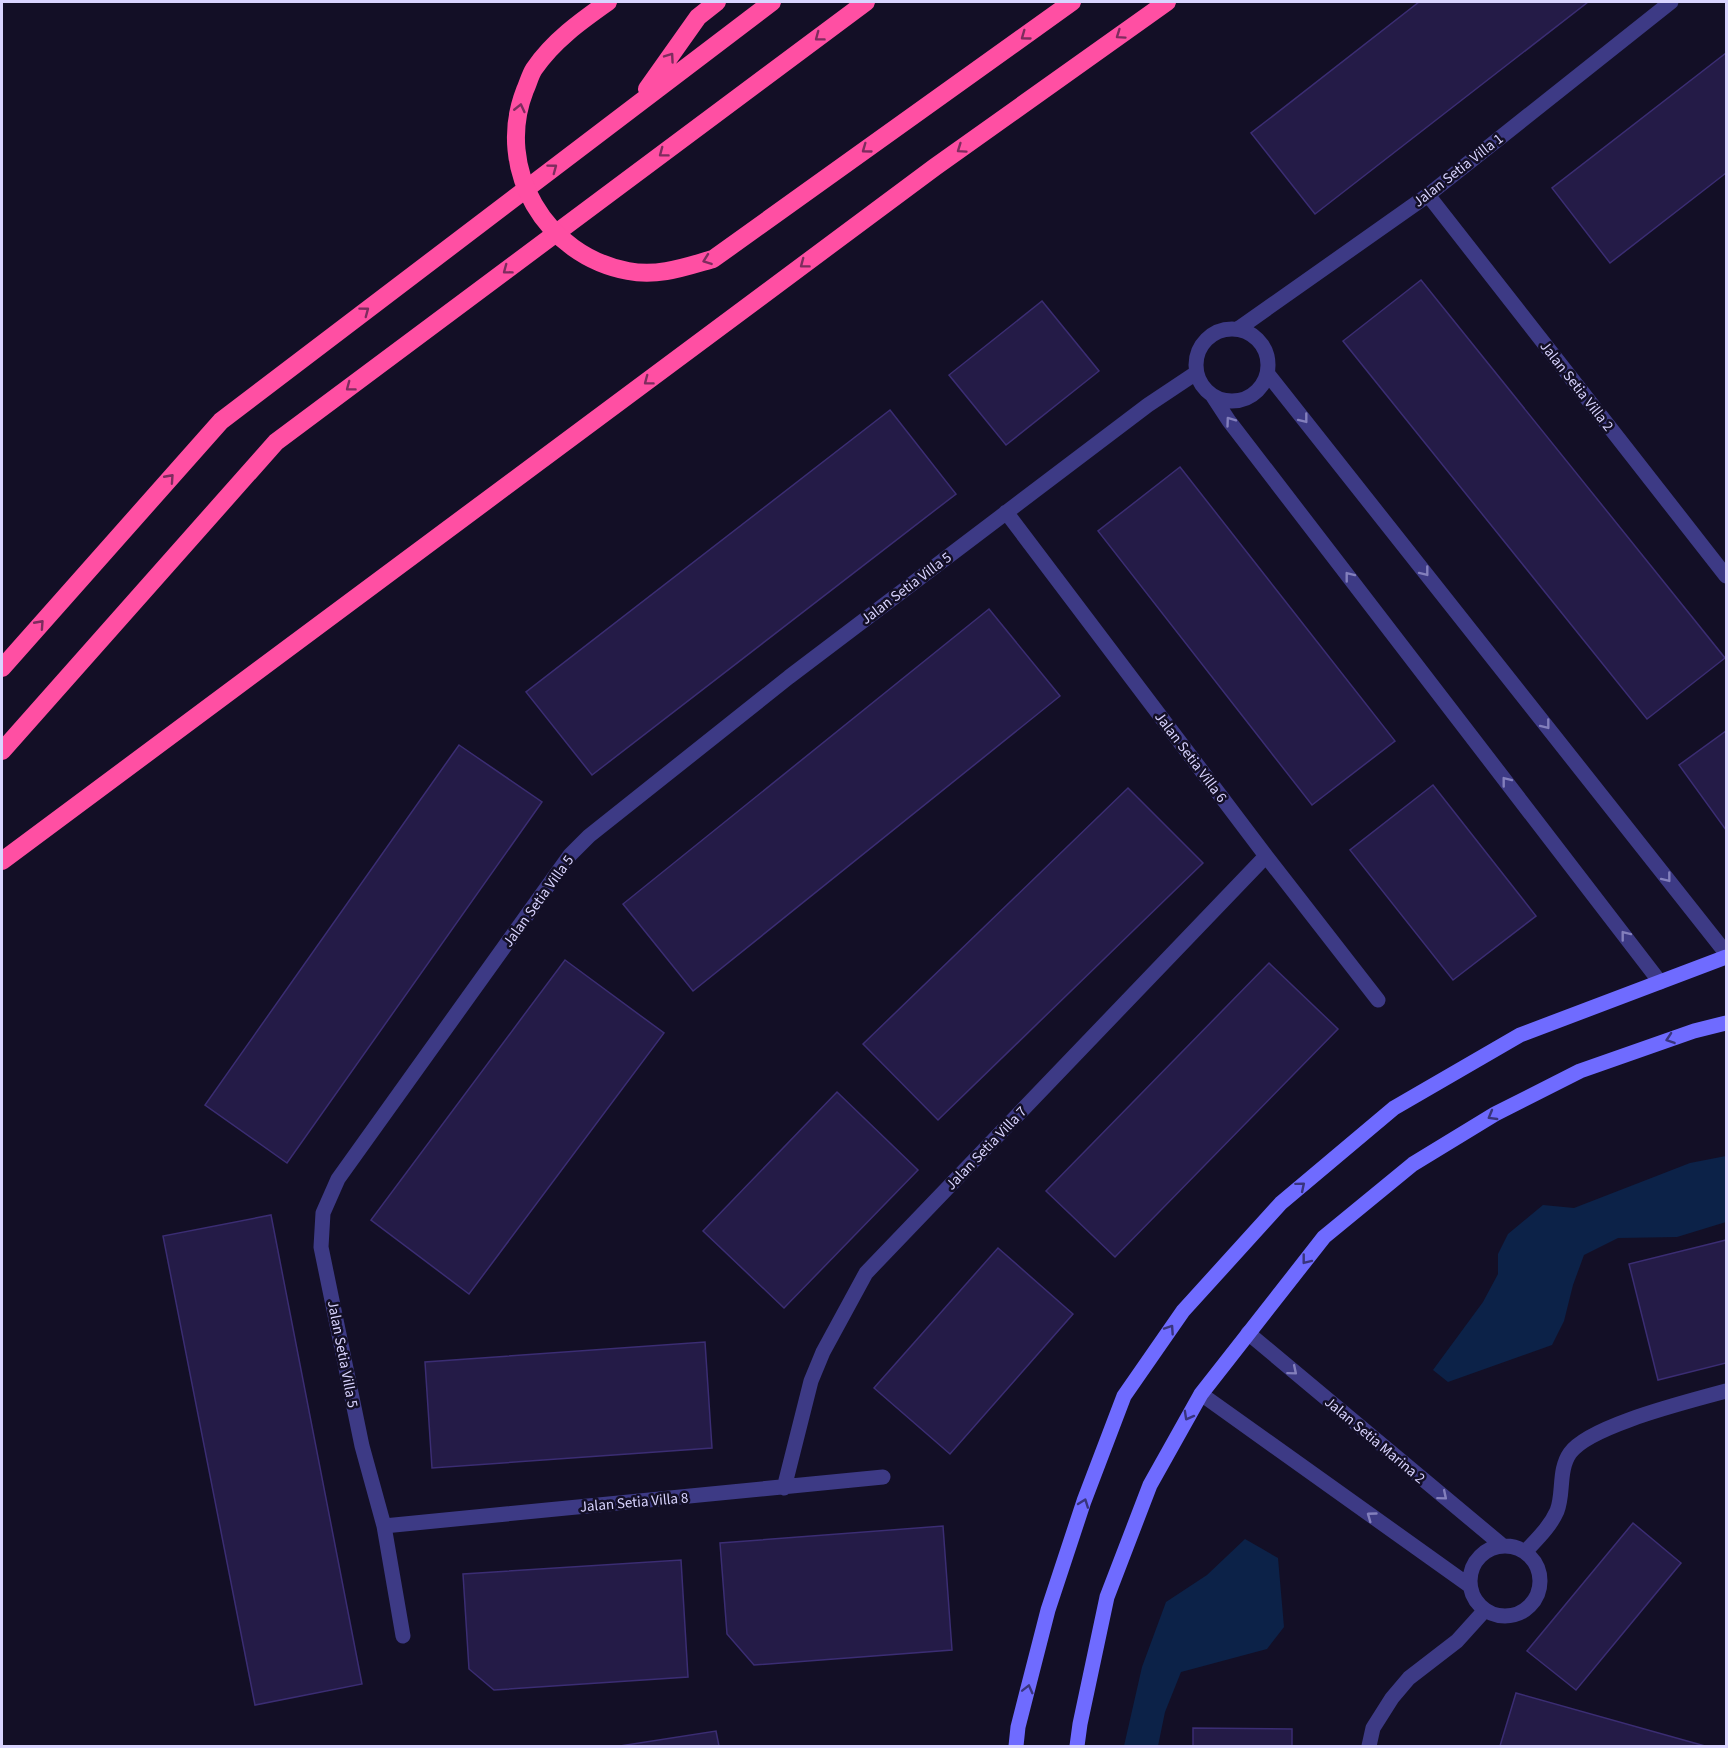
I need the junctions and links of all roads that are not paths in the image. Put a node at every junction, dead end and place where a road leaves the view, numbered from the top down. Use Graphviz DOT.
graph roads {
  1 [pos="608,2"];
  2 [pos="717,2"];
  3 [pos="772,2"];
  4 [pos="866,2"];
  5 [pos="1072,2"];
  6 [pos="1167,2"];
  7 [pos="1671,2"];
  8 [pos="636,105"];
  9 [pos="1428,195"];
  10 [pos="1238,330"];
  11 [pos="1196,373"];
  12 [pos="1267,373"];
  13 [pos="1212,396"];
  14 [pos="1006,512"];
  15 [pos="1726,576"];
  16 [pos="2,668"];
  17 [pos="2,751"];
  18 [pos="1266,856"];
  19 [pos="2,861"];
  20 [pos="1726,955"];
  21 [pos="1660,982"];
  22 [pos="1378,1000"];
  23 [pos="1726,1023"];
  24 [pos="1248,1334"];
  25 [pos="1726,1391"];
  26 [pos="1201,1394"];
  27 [pos="883,1477"];
  28 [pos="784,1488"];
  29 [pos="384,1526"];
  30 [pos="1503,1546"];
  31 [pos="1526,1551"];
  32 [pos="1470,1586"];
  33 [pos="1485,1610"];
  34 [pos="404,1636"];
  35 [pos="1016,1746"];
  36 [pos="1077,1746"];
  37 [pos="1369,1746"];
  5 -- 1 [label="highway, one-way, bridge"];
  8 -- 2 [label="highway, one-way"];
  3 -- 8 [label="highway"];
  4 -- 17 [label="highway, one-way"];
  6 -- 19 [label="highway, one-way"];
  7 -- 9 [label="street, Jalan Setia Villa 1"];
  16 -- 8 [label="highway, one-way"];
  9 -- 10 [label="street, Jalan Setia Villa 1"];
  9 -- 15 [label="street, Jalan Setia Villa 2"];
  10 -- 11 [label="street"];
  10 -- 12 [label="street"];
  11 -- 13 [label="street"];
  11 -- 14 [label="street, Jalan Setia Villa 5"];
  12 -- 13 [label="street"];
  12 -- 20 [label="street, one-way"];
  21 -- 13 [label="street, one-way"];
  14 -- 18 [label="street, Jalan Setia Villa 6"];
  14 -- 29 [label="street, Jalan Setia Villa 5"];
  18 -- 22 [label="street, Jalan Setia Villa 6"];
  18 -- 28 [label="street, Jalan Setia Villa 7"];
  20 -- 21 [label="street"];
  35 -- 21 [label="street, one-way"];
  23 -- 24 [label="street, one-way"];
  24 -- 26 [label="street"];
  24 -- 30 [label="street, Jalan Setia Marina 2, one-way"];
  25 -- 31 [label="street"];
  32 -- 26 [label="street, one-way"];
  26 -- 36 [label="street, one-way"];
  27 -- 28 [label="street, Jalan Setia Villa 8"];
  28 -- 29 [label="street, Jalan Setia Villa 8"];
  29 -- 34 [label="street, Jalan Setia Villa 5"];
  30 -- 31 [label="street"];
  30 -- 32 [label="street"];
  31 -- 33 [label="street"];
  32 -- 33 [label="street"];
  33 -- 37 [label="street"];
}
